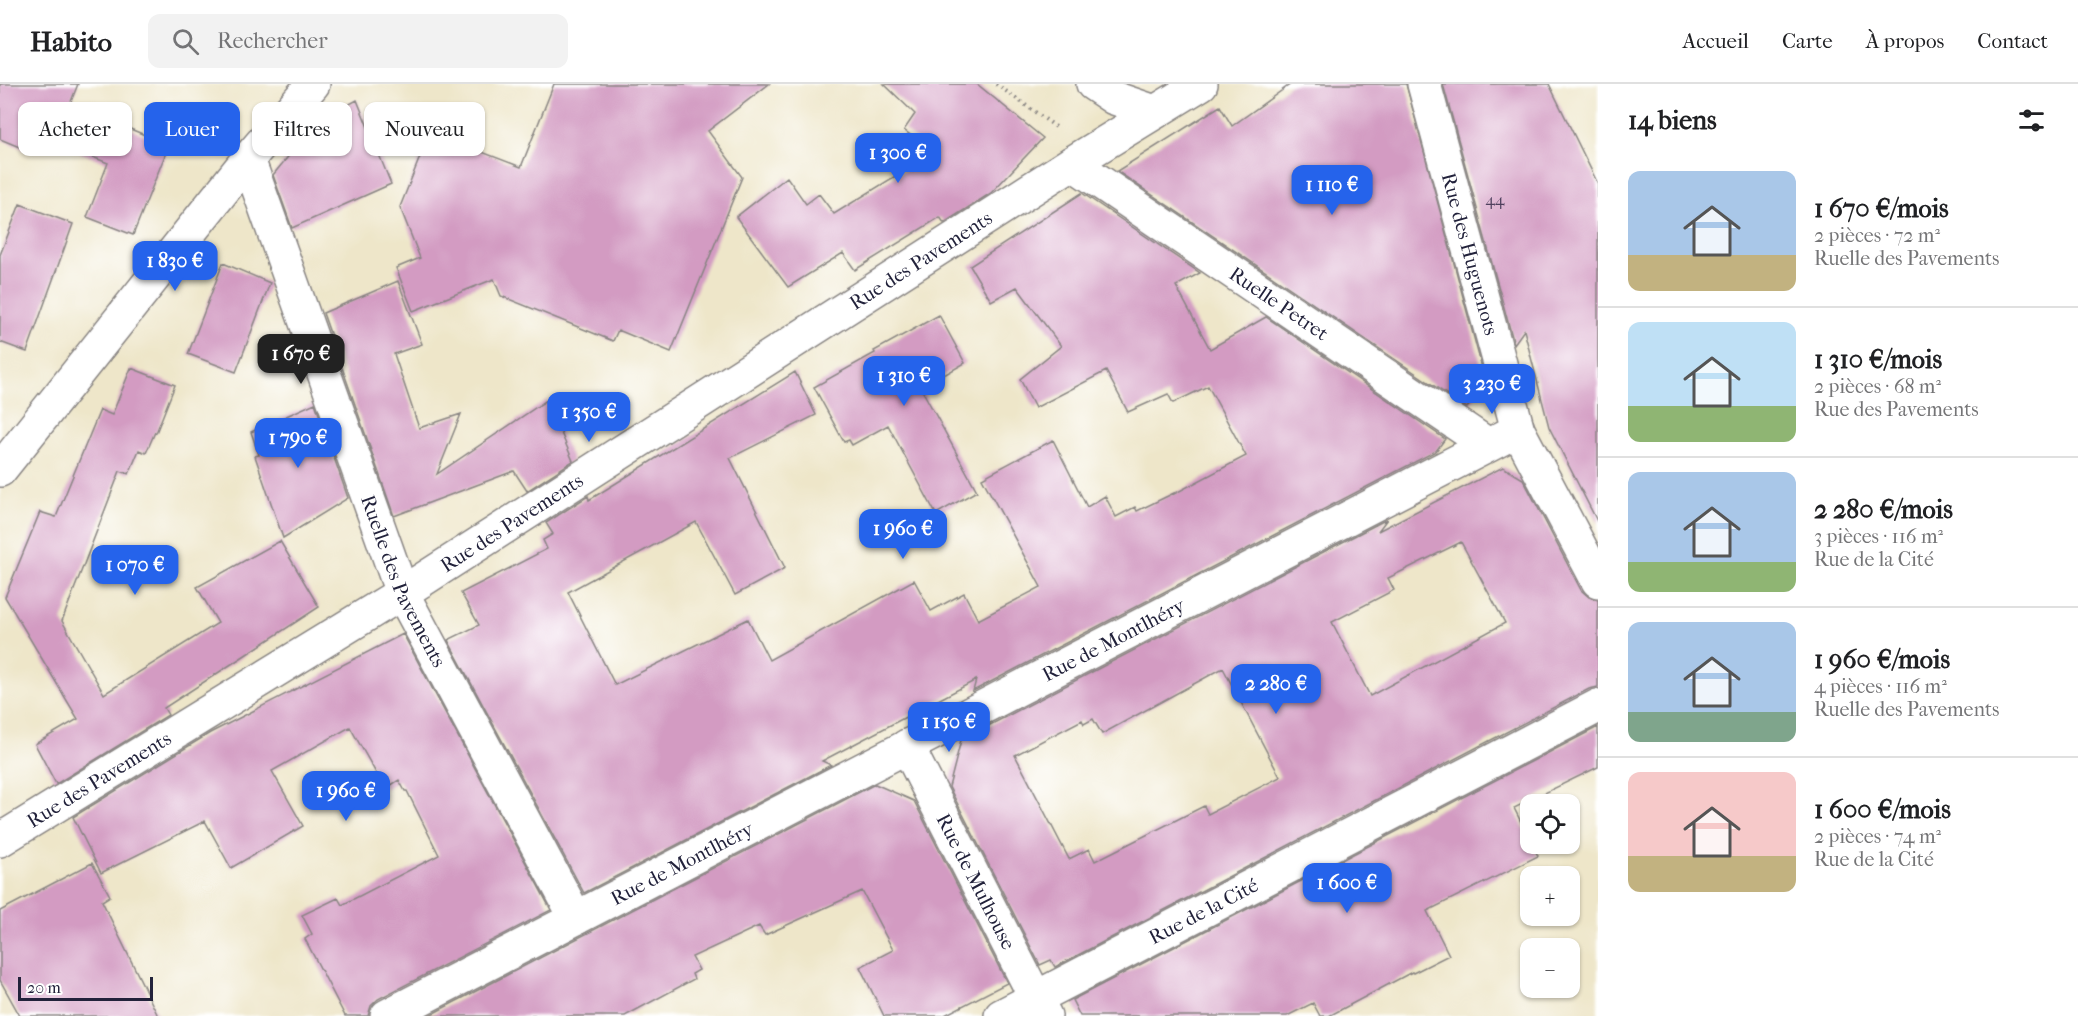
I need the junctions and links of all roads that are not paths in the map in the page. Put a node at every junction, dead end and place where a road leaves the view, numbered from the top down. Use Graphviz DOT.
graph roads {
  1 [pos="313,84"];
  2 [pos="1093,84"];
  3 [pos="1201,84"];
  4 [pos="1424,84"];
  5 [pos="1155,112"];
  6 [pos="248,159"];
  7 [pos="1072,163"];
  8 [pos="1518,430"];
  9 [pos="1488,445"];
  10 [pos="0,470"];
  11 [pos="1598,581"];
  12 [pos="402,593"];
  13 [pos="1598,706"];
  14 [pos="908,746"];
  15 [pos="0,840"];
  16 [pos="576,918"];
  17 [pos="1040,1007"];
  18 [pos="387,1016"];
  19 [pos="1001,1016"];
  1 -- 6 [label="street"];
  2 -- 5 [label="street"];
  3 -- 5 [label="street, Rue des Pavements"];
  4 -- 8 [label="street, Rue des Huguenots"];
  5 -- 7 [label="street, Rue des Pavements"];
  6 -- 10 [label="street"];
  6 -- 12 [label="street, Ruelle des Pavements"];
  7 -- 9 [label="street, Ruelle Petret"];
  7 -- 12 [label="street, Rue des Pavements"];
  8 -- 9 [label="street, Rue de Montlhéry"];
  8 -- 11 [label="street, Rue des Huguenots"];
  9 -- 14 [label="street, Rue de Montlhéry"];
  12 -- 15 [label="street, Rue des Pavements"];
  12 -- 16 [label="street, Ruelle des Pavements"];
  13 -- 17 [label="street, Rue de la Cité"];
  14 -- 16 [label="street, Rue de Montlhéry"];
  14 -- 17 [label="street, Rue de Mulhouse"];
  16 -- 18 [label="street, Rue de Montlhéry"];
  17 -- 19 [label="street, Rue de la Cité"];
}
